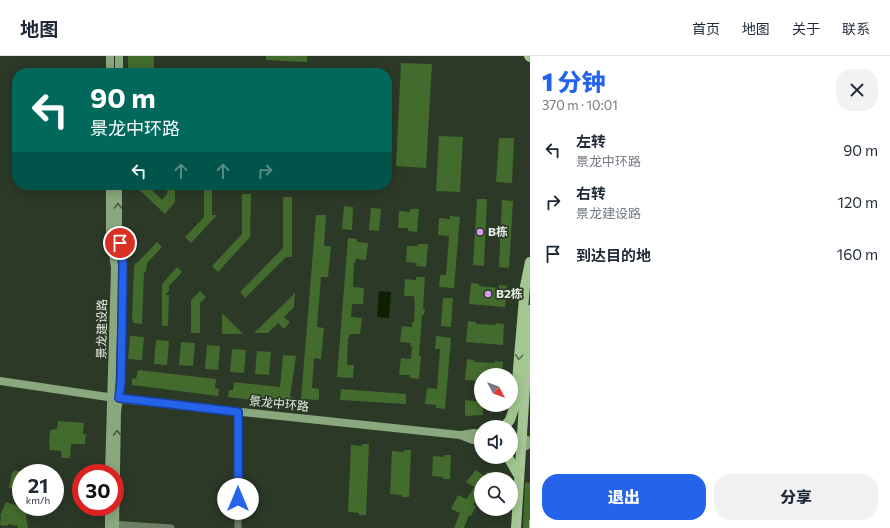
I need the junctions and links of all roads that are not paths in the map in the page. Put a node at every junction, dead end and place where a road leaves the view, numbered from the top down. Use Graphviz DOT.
graph roads {
  1 [pos="110,56"];
  2 [pos="119,56"];
  3 [pos="110,68"];
  4 [pos="119,68"];
  5 [pos="110,190"];
  6 [pos="118,190"];
  7 [pos="530,262"];
  8 [pos="530,310"];
  9 [pos="0,382"];
  10 [pos="115,398"];
  11 [pos="238,412"];
  12 [pos="509,420"];
  13 [pos="474,433"];
  14 [pos="460,435"];
  15 [pos="474,440"];
  16 [pos="523,443"];
  17 [pos="110,464"];
  18 [pos="513,464"];
  19 [pos="519,478"];
  20 [pos="110,516"];
  21 [pos="112,526"];
  22 [pos="171,528"];
  23 [pos="238,528"];
  24 [pos="516,528"];
  1 -- 3 [label="main road"];
  2 -- 4 [label="main road"];
  5 -- 10 [label="main road, 景龙建设路"];
  10 -- 6 [label="main road, 景龙建设路, one-way"];
  7 -- 12 [label="main road, one-way"];
  8 -- 16 [label="main road"];
  9 -- 10 [label="main road, 景龙中环路"];
  10 -- 11 [label="main road, 景龙中环路"];
  10 -- 17 [label="main road, 景龙建设路"];
  21 -- 10 [label="main road, 景龙建设路, one-way"];
  11 -- 14 [label="main road, 景龙中环路"];
  11 -- 23 [label="street"];
  13 -- 14 [label="main road, 景龙中环路"];
  14 -- 15 [label="main road, 景龙中环路"];
  16 -- 19 [label="main road"];
  18 -- 19 [label="main road"];
  19 -- 24 [label="main road"];
  20 -- 21 [label="main road"];
  21 -- 22 [label="street"];
}
